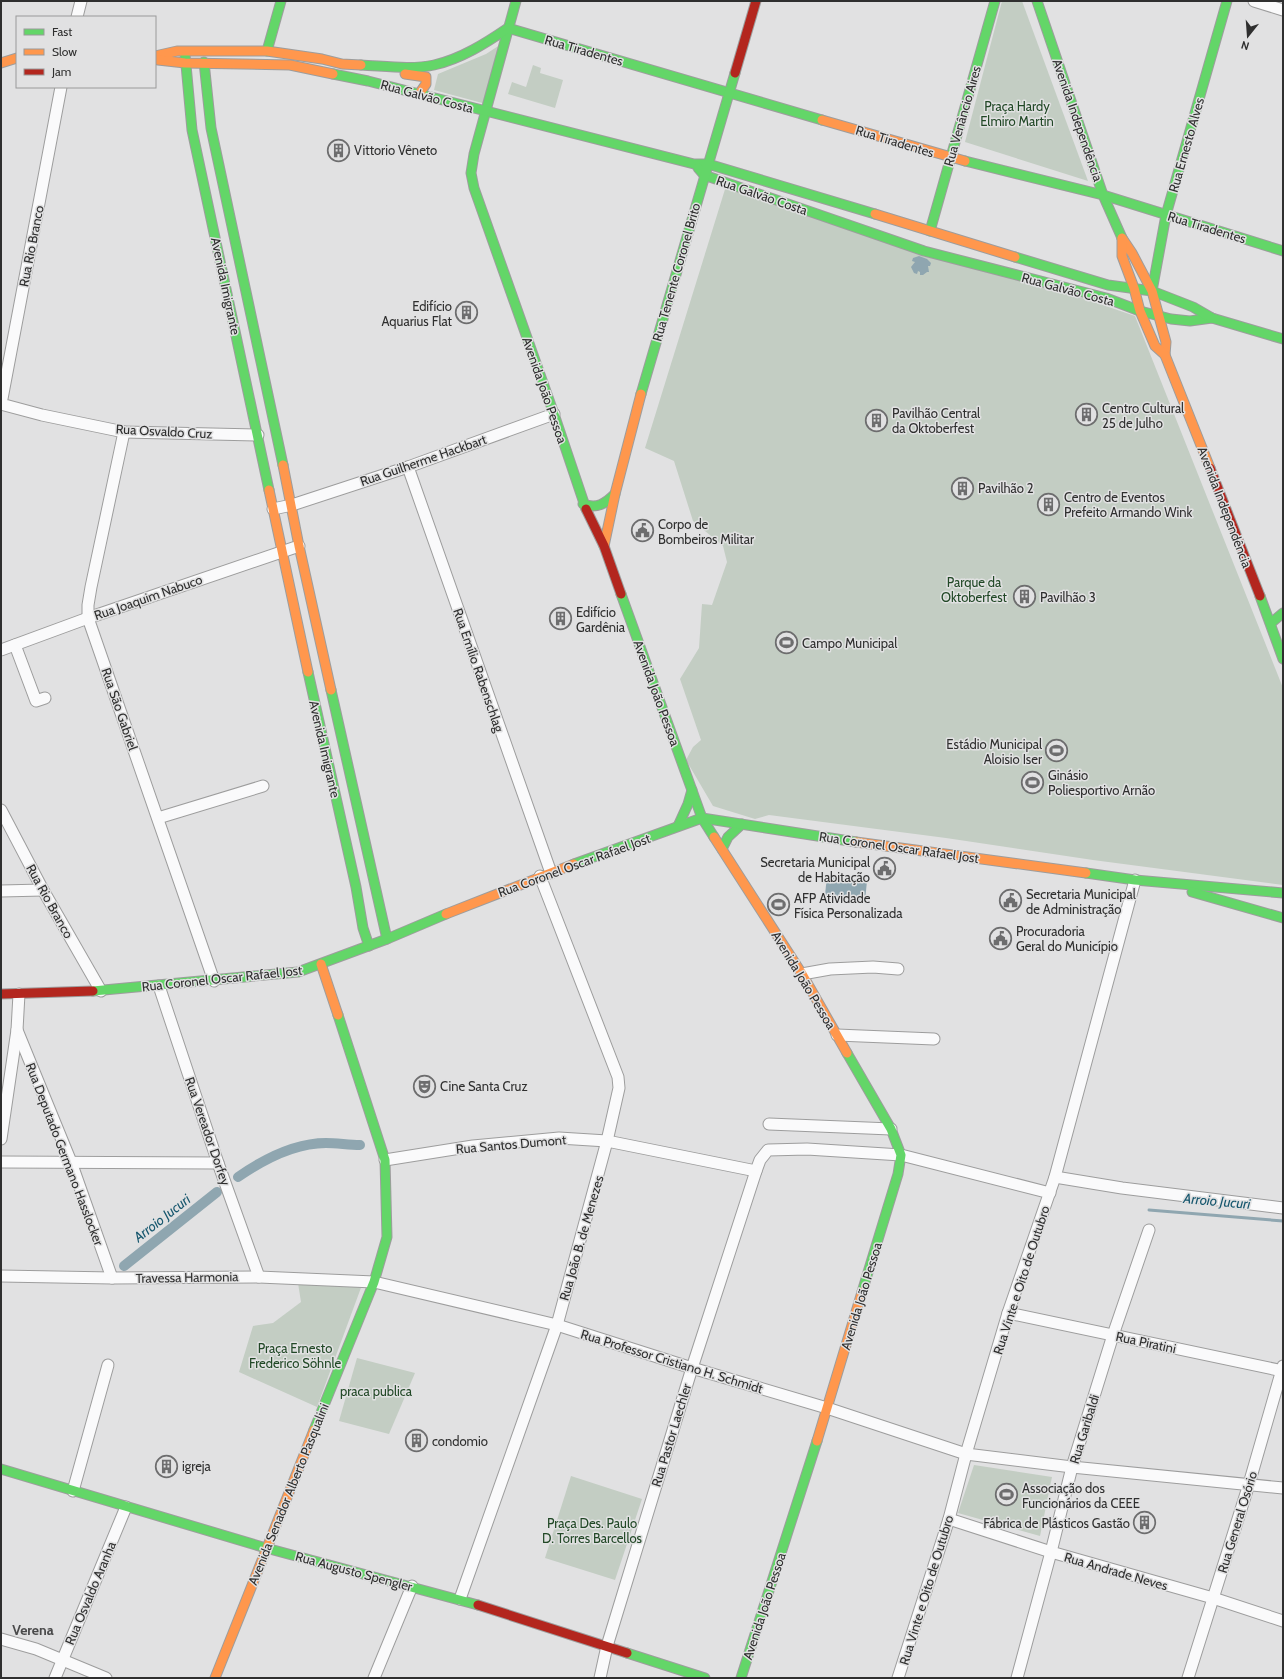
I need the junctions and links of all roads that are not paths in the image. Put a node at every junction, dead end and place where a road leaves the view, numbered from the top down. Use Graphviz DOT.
graph roads {
  1 [pos="81,1"];
  2 [pos="281,1"];
  3 [pos="516,1"];
  4 [pos="756,1"];
  5 [pos="995,1"];
  6 [pos="1037,1"];
  7 [pos="1227,1"];
  8 [pos="1254,1"];
  9 [pos="1283,10"];
  10 [pos="77,16"];
  11 [pos="508,28"];
  12 [pos="188,51"];
  13 [pos="267,51"];
  14 [pos="156,56"];
  15 [pos="16,58"];
  16 [pos="156,60"];
  17 [pos="204,62"];
  18 [pos="1,63"];
  19 [pos="185,63"];
  20 [pos="342,64"];
  21 [pos="435,65"];
  22 [pos="61,88"];
  23 [pos="729,92"];
  24 [pos="422,95"];
  25 [pos="486,112"];
  26 [pos="951,158"];
  27 [pos="694,164"];
  28 [pos="708,164"];
  29 [pos="704,175"];
  30 [pos="1103,195"];
  31 [pos="1166,215"];
  32 [pos="930,230"];
  33 [pos="1122,239"];
  34 [pos="924,251"];
  35 [pos="1283,251"];
  36 [pos="1134,288"];
  37 [pos="1152,291"];
  38 [pos="1140,311"];
  39 [pos="1160,316"];
  40 [pos="1212,318"];
  41 [pos="1283,339"];
  42 [pos="1165,355"];
  43 [pos="1,404"];
  44 [pos="554,414"];
  45 [pos="124,432"];
  46 [pos="258,435"];
  47 [pos="408,467"];
  48 [pos="615,494"];
  49 [pos="583,504"];
  50 [pos="292,505"];
  51 [pos="273,509"];
  52 [pos="299,546"];
  53 [pos="604,546"];
  54 [pos="281,552"];
  55 [pos="1283,613"];
  56 [pos="88,618"];
  57 [pos="1271,623"];
  58 [pos="15,645"];
  59 [pos="1,650"];
  60 [pos="1283,659"];
  61 [pos="46,698"];
  62 [pos="263,786"];
  63 [pos="693,793"];
  64 [pos="1,810"];
  65 [pos="158,818"];
  66 [pos="702,818"];
  67 [pos="739,824"];
  68 [pos="678,826"];
  69 [pos="722,850"];
  70 [pos="546,874"];
  71 [pos="1135,880"];
  72 [pos="374,882"];
  73 [pos="1154,882"];
  74 [pos="356,887"];
  75 [pos="1,890"];
  76 [pos="42,890"];
  77 [pos="1245,890"];
  78 [pos="1283,893"];
  79 [pos="1239,904"];
  80 [pos="1283,918"];
  81 [pos="387,939"];
  82 [pos="369,946"];
  83 [pos="322,964"];
  84 [pos="898,969"];
  85 [pos="802,974"];
  86 [pos="214,981"];
  87 [pos="159,986"];
  88 [pos="102,991"];
  89 [pos="1,994"];
  90 [pos="19,994"];
  91 [pos="17,1030"];
  92 [pos="837,1035"];
  93 [pos="934,1039"];
  94 [pos="769,1124"];
  95 [pos="891,1129"];
  96 [pos="1,1139"];
  97 [pos="607,1141"];
  98 [pos="901,1155"];
  99 [pos="385,1160"];
  100 [pos="1,1162"];
  101 [pos="71,1162"];
  102 [pos="218,1163"];
  103 [pos="756,1171"];
  104 [pos="1055,1177"];
  105 [pos="1050,1193"];
  106 [pos="1283,1208"];
  107 [pos="1149,1230"];
  108 [pos="1,1276"];
  109 [pos="259,1277"];
  110 [pos="112,1278"];
  111 [pos="374,1282"];
  112 [pos="1008,1313"];
  113 [pos="556,1324"];
  114 [pos="1113,1335"];
  115 [pos="108,1365"];
  116 [pos="692,1368"];
  117 [pos="1283,1369"];
  118 [pos="827,1408"];
  119 [pos="966,1454"];
  120 [pos="1072,1467"];
  121 [pos="1,1469"];
  122 [pos="1249,1484"];
  123 [pos="1283,1488"];
  124 [pos="73,1491"];
  125 [pos="126,1507"];
  126 [pos="949,1519"];
  127 [pos="266,1548"];
  128 [pos="1051,1552"];
  129 [pos="412,1586"];
  130 [pos="1213,1598"];
  131 [pos="460,1599"];
  132 [pos="1283,1621"];
  133 [pos="1,1639"];
  134 [pos="607,1646"];
  135 [pos="62,1660"];
  136 [pos="54,1678"];
  137 [pos="106,1678"];
  138 [pos="216,1678"];
  139 [pos="374,1678"];
  140 [pos="600,1678"];
  141 [pos="705,1678"];
  142 [pos="741,1678"];
  143 [pos="898,1678"];
  144 [pos="1017,1678"];
  145 [pos="1188,1678"];
  1 -- 10 [label="street"];
  2 -- 13 [label="street"];
  3 -- 11 [label="street, Avenida João Pessoa"];
  4 -- 23 [label="street, Rua Tenente Coronel Brito"];
  5 -- 26 [label="street, Rua Venâncio Aires"];
  6 -- 30 [label="street, Avenida Independência"];
  7 -- 31 [label="street, Rua Ernesto Alves"];
  8 -- 9 [label="street"];
  11 -- 21 [label="street, Rua Galvão Costa"];
  11 -- 23 [label="street, Rua Tiradentes"];
  11 -- 25 [label="street, Avenida João Pessoa"];
  12 -- 13 [label="street, Rua Galvão Costa"];
  12 -- 14 [label="street, Rua Galvão Costa"];
  12 -- 19 [label="street"];
  13 -- 20 [label="street, Rua Galvão Costa"];
  15 -- 18 [label="street"];
  16 -- 19 [label="street, Rua Galvão Costa"];
  17 -- 19 [label="street, Rua Galvão Costa"];
  17 -- 24 [label="street, Rua Galvão Costa"];
  17 -- 50 [label="street, Avenida Imigrante"];
  19 -- 46 [label="street, Avenida Imigrante"];
  20 -- 21 [label="street, Rua Galvão Costa"];
  20 -- 24 [label="street"];
  21 -- 24 [label="street"];
  22 -- 43 [label="street, Rua Rio Branco"];
  23 -- 26 [label="street, Rua Tiradentes"];
  23 -- 28 [label="street, Rua Tenente Coronel Brito"];
  24 -- 25 [label="street, Rua Galvão Costa"];
  25 -- 27 [label="street, Rua Galvão Costa"];
  25 -- 44 [label="street, Avenida João Pessoa"];
  26 -- 30 [label="street, Rua Tiradentes"];
  26 -- 32 [label="street, Rua Venâncio Aires"];
  27 -- 28 [label="street, Rua Galvão Costa"];
  27 -- 29 [label="street, Rua Galvão Costa"];
  28 -- 29 [label="street, Rua Tenente Coronel Brito"];
  28 -- 32 [label="street, Rua Galvão Costa"];
  29 -- 34 [label="street, Rua Galvão Costa"];
  29 -- 48 [label="street, Rua Tenente Coronel Brito"];
  30 -- 31 [label="street, Rua Tiradentes"];
  30 -- 33 [label="street, Avenida Independência"];
  31 -- 35 [label="street, Rua Tiradentes"];
  31 -- 37 [label="street, Rua Ernesto Alves"];
  32 -- 34 [label="street"];
  32 -- 34 [label="street"];
  32 -- 36 [label="street, Rua Galvão Costa"];
  33 -- 36 [label="street, Avenida Independência"];
  33 -- 37 [label="street, Avenida Independência"];
  34 -- 38 [label="street, Rua Galvão Costa"];
  36 -- 37 [label="street, Rua Galvão Costa"];
  36 -- 38 [label="street, Avenida Independência"];
  37 -- 39 [label="street, Avenida Independência"];
  37 -- 40 [label="street, Rua Galvão Costa"];
  38 -- 39 [label="street, Rua Galvão Costa"];
  38 -- 42 [label="street, Avenida Independência"];
  39 -- 40 [label="street, Rua Galvão Costa"];
  39 -- 42 [label="street, Avenida Independência"];
  40 -- 41 [label="street, Rua Galvão Costa"];
  42 -- 57 [label="street, Avenida Independência"];
  43 -- 45 [label="street, Rua Osvaldo Cruz"];
  44 -- 47 [label="street, Rua Guilherme Hackbart"];
  44 -- 49 [label="street, Avenida João Pessoa"];
  45 -- 46 [label="street, Rua Osvaldo Cruz"];
  45 -- 56 [label="street, Rua São Gabriel"];
  46 -- 51 [label="street, Avenida Imigrante"];
  47 -- 50 [label="street, Rua Guilherme Hackbart"];
  47 -- 70 [label="street, Rua Emílio Rabenschlag"];
  48 -- 49 [label="street"];
  48 -- 53 [label="street, Rua Tenente Coronel Brito"];
  49 -- 53 [label="street, Avenida João Pessoa"];
  50 -- 51 [label="street"];
  50 -- 52 [label="street, Avenida Imigrante"];
  51 -- 54 [label="street, Avenida Imigrante"];
  52 -- 54 [label="street"];
  52 -- 72 [label="street, Avenida Imigrante"];
  53 -- 63 [label="street, Avenida João Pessoa"];
  54 -- 56 [label="street, Rua Joaquim Nabuco"];
  54 -- 74 [label="street, Avenida Imigrante"];
  55 -- 57 [label="street"];
  56 -- 58 [label="street, Rua Joaquim Nabuco"];
  56 -- 65 [label="street, Rua São Gabriel"];
  57 -- 60 [label="street, Avenida Independência"];
  58 -- 59 [label="street, Rua Joaquim Nabuco"];
  58 -- 61 [label="street"];
  62 -- 65 [label="street"];
  63 -- 66 [label="street, Avenida João Pessoa"];
  63 -- 67 [label="street"];
  63 -- 68 [label="street"];
  64 -- 76 [label="street, Rua Rio Branco"];
  65 -- 86 [label="street, Rua São Gabriel"];
  66 -- 67 [label="street, Rua Coronel Oscar Rafael Jost"];
  66 -- 68 [label="street, Rua Coronel Oscar Rafael Jost"];
  66 -- 69 [label="street, Avenida João Pessoa"];
  67 -- 69 [label="street"];
  67 -- 71 [label="street, Rua Coronel Oscar Rafael Jost"];
  68 -- 70 [label="street, Rua Coronel Oscar Rafael Jost"];
  69 -- 85 [label="street, Avenida João Pessoa"];
  70 -- 81 [label="street, Rua Coronel Oscar Rafael Jost"];
  70 -- 97 [label="street, Rua João B. de Menezes"];
  71 -- 73 [label="street, Rua Coronel Oscar Rafael Jost"];
  71 -- 104 [label="street, Rua Vinte e Oito de Outubro"];
  72 -- 74 [label="street"];
  72 -- 81 [label="street, Avenida Imigrante"];
  73 -- 77 [label="street, Rua Coronel Oscar Rafael Jost"];
  73 -- 79 [label="street, Rua Coronel Oscar Rafael Jost"];
  74 -- 82 [label="street, Avenida Imigrante"];
  75 -- 76 [label="street"];
  76 -- 88 [label="street, Rua Rio Branco"];
  77 -- 78 [label="street, Rua Coronel Oscar Rafael Jost"];
  77 -- 79 [label="street"];
  79 -- 80 [label="street, Rua Coronel Oscar Rafael Jost"];
  81 -- 82 [label="street, Rua Coronel Oscar Rafael Jost"];
  82 -- 83 [label="street, Rua Coronel Oscar Rafael Jost"];
  83 -- 86 [label="street, Rua Coronel Oscar Rafael Jost"];
  83 -- 99 [label="street, Avenida Senador Alberto Pasqualini"];
  84 -- 85 [label="street"];
  85 -- 92 [label="street, Avenida João Pessoa"];
  86 -- 87 [label="street, Rua Coronel Oscar Rafael Jost"];
  87 -- 88 [label="street, Rua Coronel Oscar Rafael Jost"];
  87 -- 102 [label="street, Rua Vereador Dorfey"];
  88 -- 90 [label="street, Rua Coronel Oscar Rafael Jost"];
  89 -- 90 [label="street, Rua Coronel Oscar Rafael Jost"];
  90 -- 91 [label="street"];
  91 -- 96 [label="street"];
  91 -- 101 [label="street, Rua Deputado Germano Hasslocker"];
  92 -- 93 [label="street"];
  92 -- 95 [label="street, Avenida João Pessoa"];
  94 -- 95 [label="street"];
  95 -- 98 [label="street, Avenida João Pessoa"];
  97 -- 99 [label="street, Rua Santos Dumont"];
  97 -- 103 [label="street, Rua Santos Dumont"];
  97 -- 113 [label="street, Rua João B. de Menezes"];
  98 -- 103 [label="street, Rua Pastor Laechler"];
  98 -- 105 [label="street"];
  98 -- 118 [label="street, Avenida João Pessoa"];
  99 -- 111 [label="street, Avenida Senador Alberto Pasqualini"];
  100 -- 101 [label="street"];
  101 -- 102 [label="street"];
  101 -- 110 [label="street, Rua Deputado Germano Hasslocker"];
  102 -- 109 [label="street, Rua Vereador Dorfey"];
  103 -- 116 [label="street, Rua Pastor Laechler"];
  104 -- 105 [label="street, Rua Vinte e Oito de Outubro"];
  104 -- 106 [label="street"];
  105 -- 112 [label="street, Rua Vinte e Oito de Outubro"];
  107 -- 114 [label="street, Rua Garibaldi"];
  108 -- 110 [label="street, Travessa Harmonia"];
  109 -- 110 [label="street, Travessa Harmonia"];
  109 -- 111 [label="street, Travessa Harmonia"];
  111 -- 113 [label="street, Rua Professor Cristiano H. Schmidt"];
  111 -- 127 [label="street, Avenida Senador Alberto Pasqualini"];
  112 -- 114 [label="street, Rua Piratini"];
  112 -- 119 [label="street, Rua Vinte e Oito de Outubro"];
  113 -- 116 [label="street, Rua Professor Cristiano H. Schmidt"];
  113 -- 131 [label="street, Rua João B. de Menezes"];
  114 -- 117 [label="street, Rua Piratini"];
  114 -- 120 [label="street, Rua Garibaldi"];
  115 -- 124 [label="street"];
  116 -- 118 [label="street, Rua Professor Cristiano H. Schmidt"];
  116 -- 134 [label="street, Rua Pastor Laechler"];
  117 -- 122 [label="street, Rua General Osório"];
  118 -- 119 [label="street, Rua Professor Cristiano H. Schmidt"];
  118 -- 142 [label="street, Avenida João Pessoa"];
  119 -- 120 [label="street, Rua Professor Cristiano H. Schmidt"];
  119 -- 126 [label="street, Rua Vinte e Oito de Outubro"];
  120 -- 122 [label="street, Rua Professor Cristiano H. Schmidt"];
  120 -- 128 [label="street, Rua Garibaldi"];
  121 -- 124 [label="street, Rua Augusto Spengler"];
  122 -- 123 [label="street, Rua Professor Cristiano H. Schmidt"];
  122 -- 130 [label="street, Rua General Osório"];
  124 -- 125 [label="street, Rua Augusto Spengler"];
  125 -- 127 [label="street, Rua Augusto Spengler"];
  125 -- 135 [label="street, Rua Osvaldo Aranha"];
  126 -- 128 [label="street, Rua Andrade Neves"];
  126 -- 143 [label="street, Rua Vinte e Oito de Outubro"];
  127 -- 129 [label="street, Rua Augusto Spengler"];
  127 -- 138 [label="street, Avenida Senador Alberto Pasqualini"];
  128 -- 130 [label="street, Rua Andrade Neves"];
  128 -- 144 [label="street, Rua Garibaldi"];
  129 -- 131 [label="street, Rua Augusto Spengler"];
  129 -- 139 [label="street"];
  130 -- 132 [label="street, Rua Andrade Neves"];
  130 -- 145 [label="street, Rua General Osório"];
  131 -- 134 [label="street, Rua Augusto Spengler"];
  133 -- 135 [label="street"];
  134 -- 140 [label="street, Rua Pastor Laechler"];
  134 -- 141 [label="street, Rua Augusto Spengler"];
  135 -- 136 [label="street, Rua Osvaldo Aranha"];
  135 -- 137 [label="street"];
}
